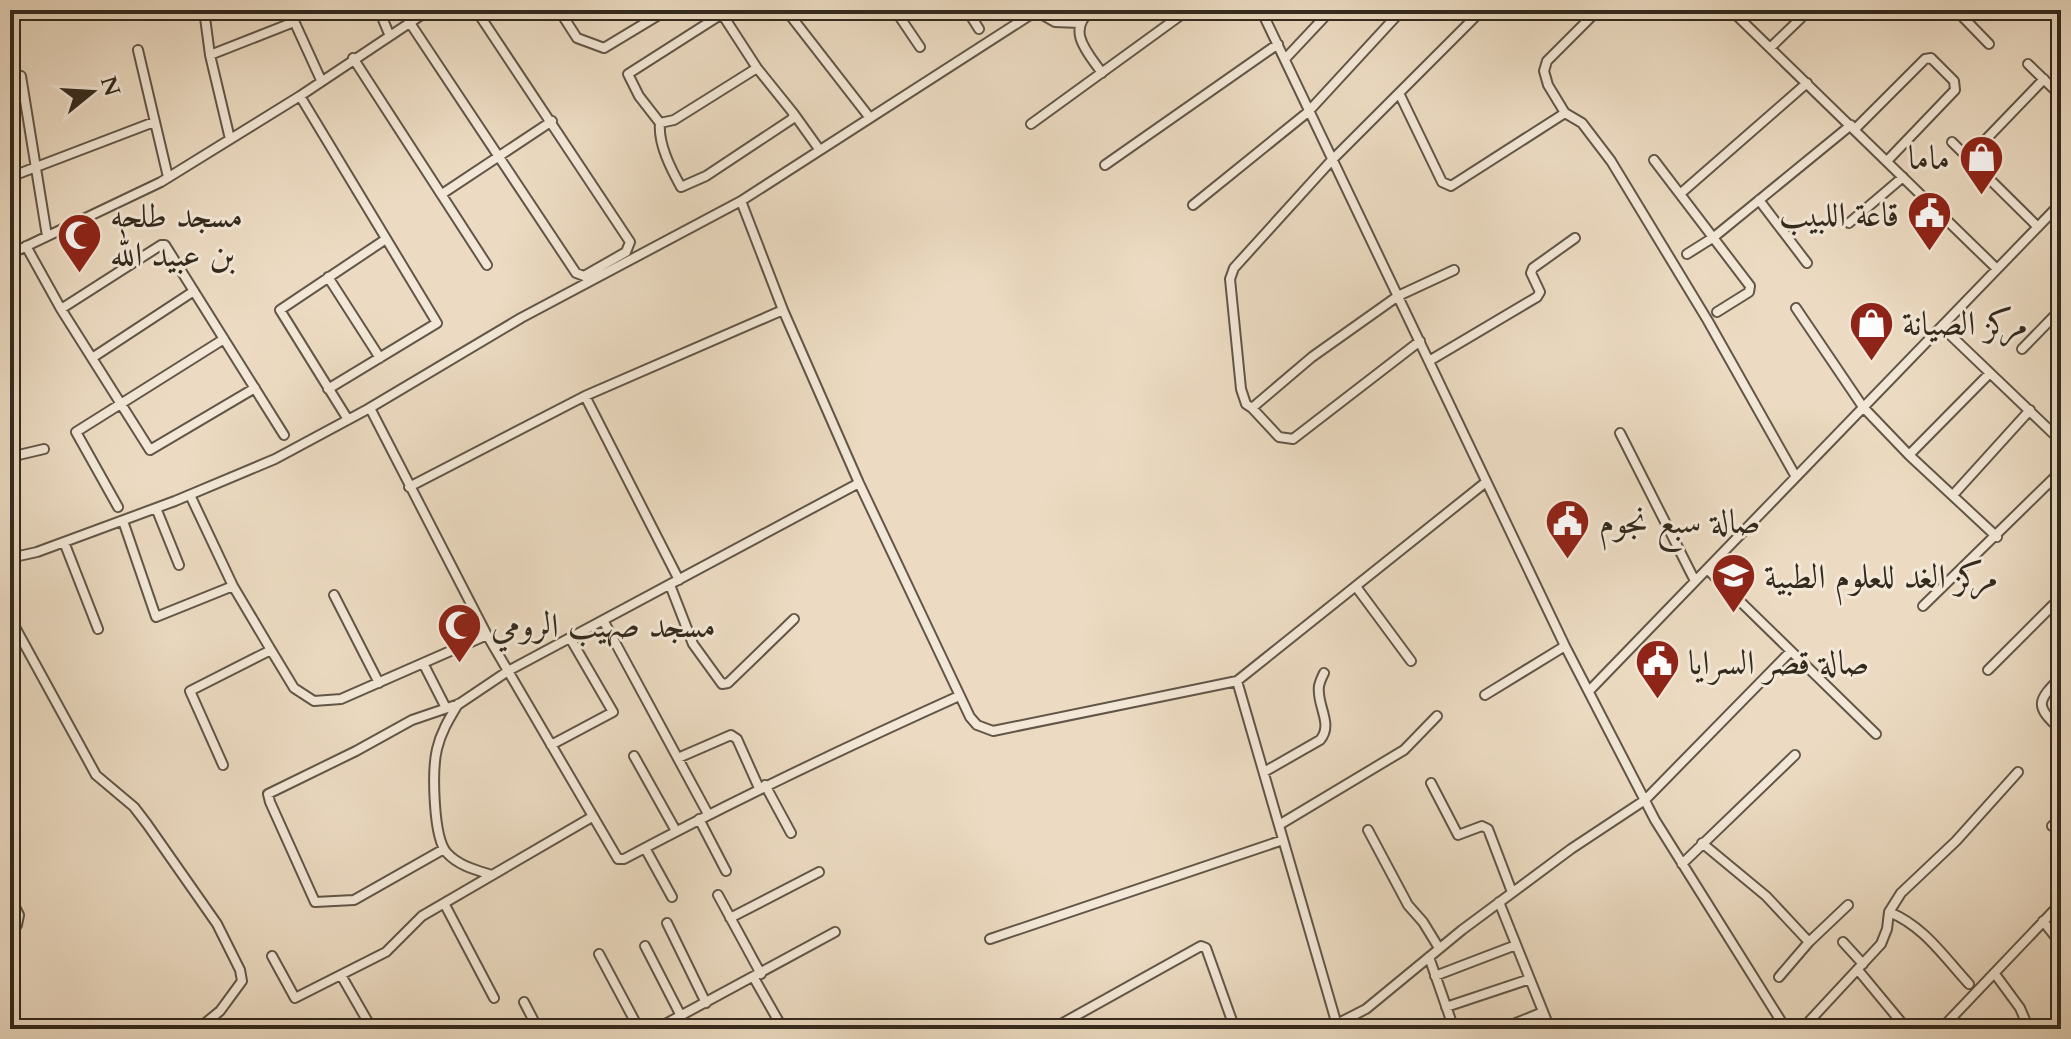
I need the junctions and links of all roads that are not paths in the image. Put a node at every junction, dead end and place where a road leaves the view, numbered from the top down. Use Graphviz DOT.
graph roads {
  1 [pos="204,10"];
  2 [pos="289,10"];
  3 [pos="379,10"];
  4 [pos="429,10"];
  5 [pos="476,10"];
  6 [pos="559,10"];
  7 [pos="667,10"];
  8 [pos="786,10"];
  9 [pos="895,10"];
  10 [pos="967,10"];
  11 [pos="1092,10"];
  12 [pos="1187,10"];
  13 [pos="1261,10"];
  14 [pos="1331,10"];
  15 [pos="1402,10"];
  16 [pos="1482,10"];
  17 [pos="1598,10"];
  18 [pos="1731,10"];
  19 [pos="1800,10"];
  20 [pos="1956,10"];
  21 [pos="723,11"];
  22 [pos="1036,11"];
  23 [pos="294,22"];
  24 [pos="410,23"];
  25 [pos="1079,23"];
  26 [pos="979,29"];
  27 [pos="389,34"];
  28 [pos="1278,44"];
  29 [pos="1989,44"];
  30 [pos="920,47"];
  31 [pos="1770,48"];
  32 [pos="138,50"];
  33 [pos="210,55"];
  34 [pos="353,58"];
  35 [pos="1285,59"];
  36 [pos="2028,64"];
  37 [pos="757,68"];
  38 [pos="1102,73"];
  39 [pos="21,76"];
  40 [pos="2044,79"];
  41 [pos="321,80"];
  42 [pos="1807,83"];
  43 [pos="1399,93"];
  44 [pos="300,96"];
  45 [pos="2061,96"];
  46 [pos="1308,112"];
  47 [pos="1565,113"];
  48 [pos="794,114"];
  49 [pos="870,118"];
  50 [pos="552,121"];
  51 [pos="154,122"];
  52 [pos="660,123"];
  53 [pos="1031,124"];
  54 [pos="1853,127"];
  55 [pos="230,139"];
  56 [pos="1952,142"];
  57 [pos="819,149"];
  58 [pos="497,156"];
  59 [pos="1968,158"];
  60 [pos="1654,160"];
  61 [pos="1331,161"];
  62 [pos="1887,161"];
  63 [pos="1105,165"];
  64 [pos="35,167"];
  65 [pos="10,177"];
  66 [pos="168,177"];
  67 [pos="1903,177"];
  68 [pos="442,194"];
  69 [pos="1680,194"];
  70 [pos="1759,200"];
  71 [pos="741,201"];
  72 [pos="2061,203"];
  73 [pos="1193,205"];
  74 [pos="1849,223"];
  75 [pos="2038,227"];
  76 [pos="47,236"];
  77 [pos="1714,237"];
  78 [pos="1575,238"];
  79 [pos="386,239"];
  80 [pos="26,246"];
  81 [pos="10,254"];
  82 [pos="1687,254"];
  83 [pos="1807,263"];
  84 [pos="487,265"];
  85 [pos="1997,269"];
  86 [pos="1454,270"];
  87 [pos="328,277"];
  88 [pos="194,291"];
  89 [pos="1398,296"];
  90 [pos="1796,308"];
  91 [pos="61,309"];
  92 [pos="2061,309"];
  93 [pos="783,310"];
  94 [pos="1717,312"];
  95 [pos="1942,327"];
  96 [pos="224,339"];
  97 [pos="1420,341"];
  98 [pos="2022,349"];
  99 [pos="92,358"];
  100 [pos="380,358"];
  101 [pos="1429,361"];
  102 [pos="1990,373"];
  103 [pos="255,388"];
  104 [pos="328,389"];
  105 [pos="585,396"];
  106 [pos="120,404"];
  107 [pos="1863,407"];
  108 [pos="1252,408"];
  109 [pos="368,409"];
  110 [pos="2030,410"];
  111 [pos="347,418"];
  112 [pos="1620,433"];
  113 [pos="284,435"];
  114 [pos="2061,441"];
  115 [pos="44,449"];
  116 [pos="1909,455"];
  117 [pos="10,457"];
  118 [pos="2061,471"];
  119 [pos="1796,477"];
  120 [pos="1486,482"];
  121 [pos="859,483"];
  122 [pos="409,487"];
  123 [pos="190,495"];
  124 [pos="1953,495"];
  125 [pos="118,507"];
  126 [pos="156,508"];
  127 [pos="123,521"];
  128 [pos="1997,537"];
  129 [pos="64,542"];
  130 [pos="10,558"];
  131 [pos="179,565"];
  132 [pos="1707,569"];
  133 [pos="679,580"];
  134 [pos="1695,581"];
  135 [pos="670,585"];
  136 [pos="233,586"];
  137 [pos="1357,588"];
  138 [pos="334,595"];
  139 [pos="2061,597"];
  140 [pos="1923,606"];
  141 [pos="10,618"];
  142 [pos="794,619"];
  143 [pos="603,620"];
  144 [pos="98,629"];
  145 [pos="487,635"];
  146 [pos="570,638"];
  147 [pos="1565,646"];
  148 [pos="271,650"];
  149 [pos="1791,651"];
  150 [pos="1411,661"];
  151 [pos="423,663"];
  152 [pos="1988,670"];
  153 [pos="508,671"];
  154 [pos="1324,673"];
  155 [pos="2061,677"];
  156 [pos="1237,681"];
  157 [pos="379,683"];
  158 [pos="1589,691"];
  159 [pos="1485,695"];
  160 [pos="959,696"];
  161 [pos="459,704"];
  162 [pos="446,708"];
  163 [pos="1437,716"];
  164 [pos="2061,730"];
  165 [pos="1876,734"];
  166 [pos="551,745"];
  167 [pos="1795,755"];
  168 [pos="634,756"];
  169 [pos="678,758"];
  170 [pos="223,765"];
  171 [pos="1264,772"];
  172 [pos="2018,772"];
  173 [pos="1431,783"];
  174 [pos="762,787"];
  175 [pos="1645,800"];
  176 [pos="708,814"];
  177 [pos="592,817"];
  178 [pos="699,819"];
  179 [pos="2061,819"];
  180 [pos="1279,825"];
  181 [pos="2052,826"];
  182 [pos="1368,830"];
  183 [pos="676,831"];
  184 [pos="791,833"];
  185 [pos="1283,840"];
  186 [pos="1702,843"];
  187 [pos="645,848"];
  188 [pos="444,849"];
  189 [pos="1682,864"];
  190 [pos="726,871"];
  191 [pos="819,872"];
  192 [pos="492,875"];
  193 [pos="1512,892"];
  194 [pos="718,895"];
  195 [pos="10,897"];
  196 [pos="672,897"];
  197 [pos="1499,902"];
  198 [pos="444,903"];
  199 [pos="2061,903"];
  200 [pos="1848,905"];
  201 [pos="1889,912"];
  202 [pos="730,918"];
  203 [pos="2043,921"];
  204 [pos="667,923"];
  205 [pos="10,929"];
  206 [pos="835,932"];
  207 [pos="990,939"];
  208 [pos="1809,942"];
  209 [pos="1843,942"];
  210 [pos="2061,944"];
  211 [pos="1516,945"];
  212 [pos="645,946"];
  213 [pos="1439,948"];
  214 [pos="599,954"];
  215 [pos="272,956"];
  216 [pos="1429,957"];
  217 [pos="1861,967"];
  218 [pos="1995,974"];
  219 [pos="341,975"];
  220 [pos="757,976"];
  221 [pos="1435,976"];
  222 [pos="1779,977"];
  223 [pos="1530,979"];
  224 [pos="1969,984"];
  225 [pos="494,998"];
  226 [pos="524,1002"];
  227 [pos="706,1003"];
  228 [pos="1446,1007"];
  229 [pos="1543,1012"];
  230 [pos="681,1016"];
  231 [pos="1337,1025"];
  232 [pos="1906,1028"];
  233 [pos="198,1029"];
  234 [pos="372,1029"];
  235 [pos="538,1029"];
  236 [pos="639,1029"];
  237 [pos="656,1029"];
  238 [pos="783,1029"];
  239 [pos="1052,1029"];
  240 [pos="1235,1029"];
  241 [pos="1327,1029"];
  242 [pos="1454,1029"];
  243 [pos="1501,1029"];
  244 [pos="1550,1029"];
  245 [pos="1786,1029"];
  246 [pos="1802,1029"];
  247 [pos="1941,1029"];
  248 [pos="2029,1029"];
  1 -- 33 [label="street"];
  2 -- 23 [label="street"];
  3 -- 27 [label="street"];
  4 -- 24 [label="street"];
  5 -- 50 [label="street"];
  6 -- 7 [label="street"];
  8 -- 49 [label="street"];
  9 -- 30 [label="street"];
  10 -- 26 [label="street"];
  11 -- 25 [label="street"];
  12 -- 38 [label="street"];
  13 -- 28 [label="street"];
  14 -- 35 [label="street"];
  15 -- 46 [label="street"];
  16 -- 43 [label="street"];
  17 -- 47 [label="street"];
  18 -- 31 [label="street"];
  19 -- 31 [label="street"];
  20 -- 29 [label="street"];
  21 -- 37 [label="street"];
  21 -- 52 [label="street"];
  22 -- 25 [label="street"];
  22 -- 49 [label="street"];
  23 -- 33 [label="street"];
  23 -- 41 [label="street"];
  24 -- 27 [label="street"];
  24 -- 58 [label="street"];
  25 -- 38 [label="street"];
  27 -- 34 [label="street"];
  28 -- 35 [label="street"];
  28 -- 63 [label="street"];
  31 -- 42 [label="street"];
  32 -- 51 [label="street"];
  33 -- 55 [label="street"];
  34 -- 41 [label="street"];
  34 -- 68 [label="street"];
  35 -- 46 [label="street"];
  36 -- 40 [label="street"];
  37 -- 48 [label="street"];
  37 -- 52 [label="street"];
  38 -- 53 [label="street"];
  39 -- 64 [label="street"];
  40 -- 45 [label="street"];
  40 -- 59 [label="street"];
  41 -- 44 [label="street"];
  42 -- 54 [label="street"];
  42 -- 69 [label="street"];
  43 -- 47 [label="street"];
  43 -- 61 [label="street"];
  44 -- 55 [label="street"];
  44 -- 79 [label="street"];
  46 -- 61 [label="street"];
  46 -- 73 [label="street"];
  47 -- 119 [label="street"];
  48 -- 52 [label="street"];
  48 -- 57 [label="street"];
  49 -- 57 [label="street"];
  50 -- 58 [label="street"];
  50 -- 58 [label="street"];
  51 -- 64 [label="street"];
  51 -- 66 [label="street"];
  54 -- 62 [label="street"];
  54 -- 62 [label="street"];
  54 -- 70 [label="street"];
  55 -- 66 [label="street"];
  56 -- 59 [label="street"];
  57 -- 71 [label="street"];
  58 -- 68 [label="street"];
  59 -- 75 [label="street"];
  60 -- 69 [label="street"];
  61 -- 89 [label="street"];
  61 -- 108 [label="street"];
  62 -- 67 [label="street"];
  64 -- 65 [label="street"];
  64 -- 76 [label="street"];
  66 -- 76 [label="street"];
  67 -- 74 [label="street"];
  67 -- 85 [label="street"];
  68 -- 84 [label="street"];
  69 -- 77 [label="street"];
  70 -- 77 [label="street"];
  70 -- 83 [label="street"];
  71 -- 93 [label="street"];
  71 -- 109 [label="street"];
  72 -- 75 [label="street"];
  75 -- 85 [label="street"];
  76 -- 80 [label="street"];
  77 -- 82 [label="street"];
  77 -- 94 [label="street"];
  78 -- 101 [label="street"];
  79 -- 87 [label="street"];
  79 -- 100 [label="street"];
  80 -- 81 [label="street"];
  80 -- 91 [label="street"];
  85 -- 95 [label="street"];
  86 -- 89 [label="street"];
  87 -- 100 [label="street"];
  87 -- 104 [label="street"];
  88 -- 91 [label="street"];
  88 -- 96 [label="street"];
  88 -- 99 [label="street"];
  89 -- 97 [label="street"];
  89 -- 108 [label="street"];
  90 -- 107 [label="street"];
  91 -- 99 [label="street"];
  92 -- 98 [label="street"];
  93 -- 105 [label="street"];
  93 -- 121 [label="street"];
  95 -- 102 [label="street"];
  95 -- 107 [label="street"];
  96 -- 103 [label="street"];
  96 -- 106 [label="street"];
  97 -- 101 [label="street"];
  97 -- 108 [label="street"];
  99 -- 106 [label="street"];
  100 -- 104 [label="street"];
  101 -- 120 [label="street"];
  102 -- 110 [label="street"];
  102 -- 116 [label="street"];
  103 -- 106 [label="street"];
  103 -- 113 [label="street"];
  104 -- 111 [label="street"];
  105 -- 122 [label="street"];
  105 -- 133 [label="street"];
  106 -- 125 [label="street"];
  107 -- 116 [label="street"];
  107 -- 119 [label="street"];
  109 -- 111 [label="street"];
  109 -- 122 [label="street"];
  110 -- 114 [label="street"];
  110 -- 124 [label="street"];
  111 -- 123 [label="street"];
  112 -- 134 [label="street"];
  115 -- 117 [label="street"];
  116 -- 124 [label="street"];
  118 -- 128 [label="street"];
  119 -- 132 [label="street"];
  120 -- 137 [label="street"];
  120 -- 147 [label="street"];
  121 -- 133 [label="street"];
  121 -- 160 [label="street"];
  122 -- 145 [label="street"];
  123 -- 126 [label="street"];
  123 -- 136 [label="street"];
  124 -- 128 [label="street"];
  126 -- 127 [label="street"];
  126 -- 131 [label="street"];
  127 -- 129 [label="street"];
  127 -- 136 [label="street"];
  128 -- 140 [label="street"];
  129 -- 130 [label="street"];
  129 -- 144 [label="street"];
  132 -- 134 [label="street"];
  132 -- 149 [label="street"];
  133 -- 135 [label="street"];
  134 -- 158 [label="street"];
  135 -- 142 [label="street"];
  135 -- 143 [label="street"];
  136 -- 148 [label="street"];
  137 -- 150 [label="street"];
  137 -- 156 [label="street"];
  138 -- 157 [label="street"];
  139 -- 152 [label="street"];
  141 -- 233 [label="street"];
  143 -- 146 [label="street"];
  143 -- 169 [label="street"];
  145 -- 151 [label="street"];
  145 -- 153 [label="street"];
  146 -- 153 [label="street"];
  146 -- 166 [label="street"];
  147 -- 158 [label="street"];
  147 -- 159 [label="street"];
  148 -- 157 [label="street"];
  148 -- 170 [label="street"];
  149 -- 165 [label="street"];
  149 -- 175 [label="street"];
  151 -- 157 [label="street"];
  151 -- 162 [label="street"];
  153 -- 161 [label="street"];
  153 -- 166 [label="street"];
  154 -- 171 [label="street"];
  155 -- 164 [label="street"];
  156 -- 160 [label="street"];
  156 -- 171 [label="street"];
  158 -- 175 [label="street"];
  160 -- 174 [label="street"];
  161 -- 162 [label="street"];
  161 -- 188 [label="street"];
  162 -- 188 [label="street"];
  163 -- 180 [label="street"];
  166 -- 177 [label="street"];
  167 -- 186 [label="street"];
  168 -- 183 [label="street"];
  169 -- 174 [label="street"];
  169 -- 176 [label="street"];
  171 -- 180 [label="street"];
  172 -- 201 [label="street"];
  173 -- 193 [label="street"];
  174 -- 176 [label="street"];
  174 -- 184 [label="street"];
  175 -- 189 [label="street"];
  175 -- 193 [label="street"];
  176 -- 178 [label="street"];
  177 -- 187 [label="street"];
  177 -- 192 [label="street"];
  178 -- 183 [label="street"];
  178 -- 190 [label="street"];
  179 -- 181 [label="street"];
  180 -- 185 [label="street"];
  182 -- 213 [label="street"];
  183 -- 187 [label="street"];
  185 -- 207 [label="street"];
  185 -- 231 [label="street"];
  186 -- 189 [label="street"];
  186 -- 208 [label="street"];
  187 -- 196 [label="street"];
  188 -- 192 [label="street"];
  189 -- 245 [label="street"];
  191 -- 202 [label="street"];
  192 -- 198 [label="street"];
  193 -- 197 [label="street"];
  194 -- 202 [label="street"];
  195 -- 205 [label="street"];
  197 -- 211 [label="street"];
  197 -- 213 [label="street"];
  198 -- 219 [label="street"];
  198 -- 225 [label="street"];
  199 -- 203 [label="street"];
  200 -- 208 [label="street"];
  201 -- 217 [label="street"];
  201 -- 224 [label="street"];
  202 -- 220 [label="street"];
  203 -- 210 [label="street"];
  203 -- 218 [label="street"];
  204 -- 227 [label="street"];
  206 -- 220 [label="street"];
  208 -- 222 [label="street"];
  209 -- 217 [label="street"];
  211 -- 221 [label="street"];
  211 -- 223 [label="street"];
  212 -- 230 [label="street"];
  213 -- 216 [label="street"];
  214 -- 236 [label="street"];
  215 -- 219 [label="street"];
  216 -- 221 [label="street"];
  216 -- 231 [label="street"];
  217 -- 232 [label="street"];
  217 -- 246 [label="street"];
  218 -- 247 [label="street"];
  218 -- 248 [label="street"];
  219 -- 234 [label="street"];
  220 -- 227 [label="street"];
  220 -- 238 [label="street"];
  221 -- 228 [label="street"];
  223 -- 228 [label="street"];
  223 -- 229 [label="street"];
  226 -- 235 [label="street"];
  227 -- 230 [label="street"];
  228 -- 242 [label="street"];
  229 -- 243 [label="street"];
  229 -- 244 [label="street"];
  230 -- 237 [label="street"];
  231 -- 241 [label="street"];
  239 -- 240 [label="street"];
}
